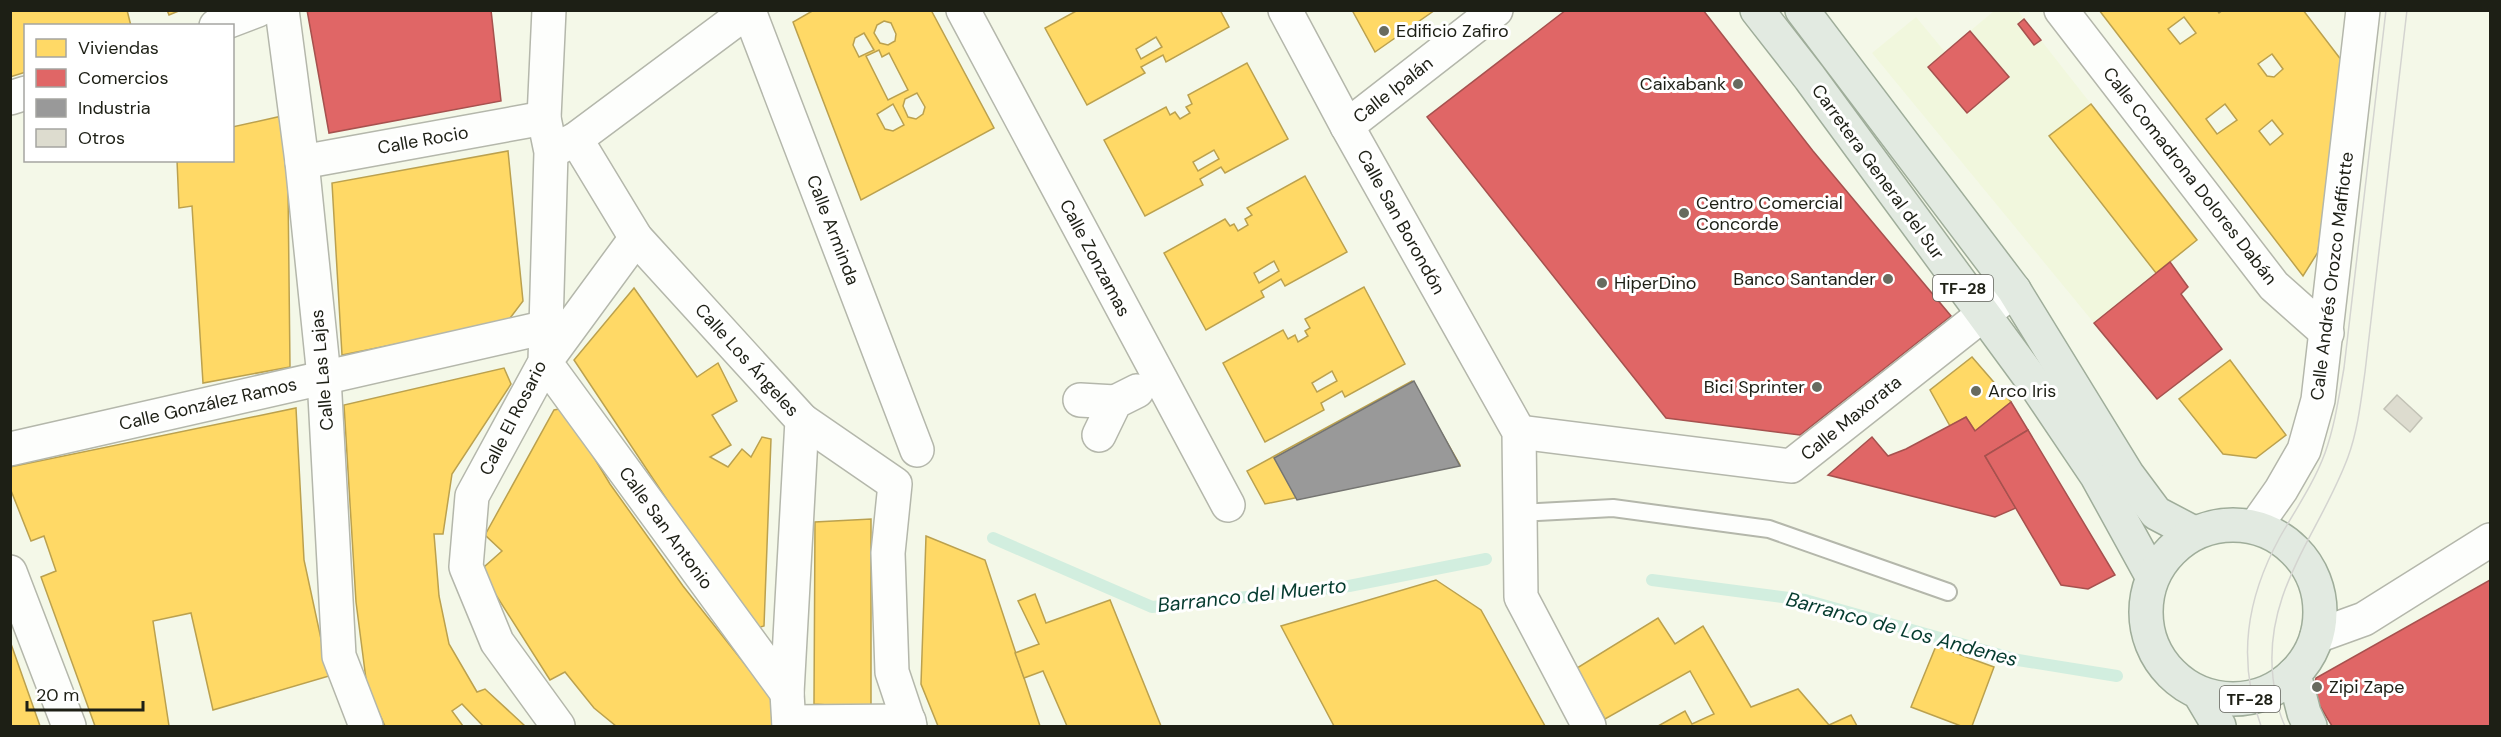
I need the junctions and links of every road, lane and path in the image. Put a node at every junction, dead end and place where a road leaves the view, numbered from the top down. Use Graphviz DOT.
graph roads {
  1 [pos="258,10"];
  2 [pos="282,10"];
  3 [pos="549,10"];
  4 [pos="963,10"];
  5 [pos="1285,10"];
  6 [pos="1496,10"];
  7 [pos="1757,10"];
  8 [pos="1802,10"];
  9 [pos="2061,10"];
  10 [pos="749,11"];
  11 [pos="2358,16"];
  12 [pos="221,24"];
  13 [pos="544,118"];
  14 [pos="1347,126"];
  15 [pos="564,145"];
  16 [pos="302,162"];
  17 [pos="636,238"];
  18 [pos="2014,290"];
  19 [pos="1982,314"];
  20 [pos="547,327"];
  21 [pos="2327,333"];
  22 [pos="545,362"];
  23 [pos="324,377"];
  24 [pos="1080,400"];
  25 [pos="802,420"];
  26 [pos="1519,432"];
  27 [pos="1099,435"];
  28 [pos="10,449"];
  29 [pos="917,450"];
  30 [pos="1228,505"];
  31 [pos="1520,513"];
  32 [pos="2255,527"];
  33 [pos="2194,533"];
  34 [pos="2490,540"];
  35 [pos="10,572"];
  36 [pos="2152,576"];
  37 [pos="1948,592"];
  38 [pos="2317,636"];
  39 [pos="2294,674"];
  40 [pos="2200,694"];
  41 [pos="788,714"];
  42 [pos="909,724"];
  43 [pos="69,726"];
  44 [pos="366,726"];
  45 [pos="558,726"];
  46 [pos="1589,726"];
  47 [pos="2219,726"];
  48 [pos="2310,726"];
  1 -- 12 [label="street"];
  2 -- 16 [label="street, Calle Las Lajas"];
  3 -- 13 [label="street, Calle El Rosario"];
  4 -- 30 [label="street, Calle Zonzamas"];
  5 -- 14 [label="street, Calle San Borondón"];
  6 -- 14 [label="street, Calle Ipalán"];
  7 -- 19 [label="main road, Carretera General del Sur / TF-28"];
  8 -- 18 [label="main road, Carretera General del Sur / TF-28"];
  9 -- 21 [label="street, Calle Comadrona Dolores Dabán"];
  10 -- 15 [label="street"];
  10 -- 29 [label="street, Calle Arminda"];
  11 -- 21 [label="street, Calle Andrés Orozco Maffiotte"];
  13 -- 15 [label="street, Calle El Rosario"];
  13 -- 16 [label="street, Calle Rocio"];
  14 -- 26 [label="street, Calle San Borondón"];
  15 -- 17 [label="street, Calle Los Ángeles"];
  15 -- 20 [label="street, Calle El Rosario"];
  16 -- 23 [label="street, Calle Las Lajas"];
  17 -- 22 [label="street"];
  17 -- 25 [label="street, Calle Los Ángeles"];
  18 -- 19 [label="street, Calle Maxorata"];
  18 -- 33 [label="main road, Carretera General del Sur / TF-28"];
  19 -- 26 [label="street, Calle Maxorata"];
  19 -- 36 [label="main road, Carretera General del Sur / TF-28"];
  20 -- 22 [label="street, Calle El Rosario"];
  20 -- 23 [label="street, Calle González Ramos"];
  21 -- 32 [label="street, Calle Andrés Orozco Maffiotte"];
  22 -- 41 [label="street, Calle San Antonio"];
  22 -- 45 [label="street, Calle El Rosario"];
  23 -- 28 [label="street, Calle González Ramos"];
  23 -- 44 [label="street, Calle Las Lajas"];
  24 -- 27 [label="street"];
  25 -- 41 [label="street, Calle Los Ángeles"];
  25 -- 42 [label="street"];
  26 -- 31 [label="street"];
  31 -- 37 [label="lane"];
  31 -- 46 [label="street"];
  32 -- 33 [label="main road, TF-28"];
  32 -- 38 [label="main road, TF-28"];
  33 -- 36 [label="main road, TF-28"];
  34 -- 38 [label="street"];
  35 -- 43 [label="street"];
  36 -- 40 [label="main road, TF-28"];
  38 -- 39 [label="main road, TF-28"];
  39 -- 40 [label="main road, TF-28"];
  39 -- 48 [label="main road, TF-28"];
  40 -- 47 [label="main road, TF-28"];
  41 -- 42 [label="street"];
}
